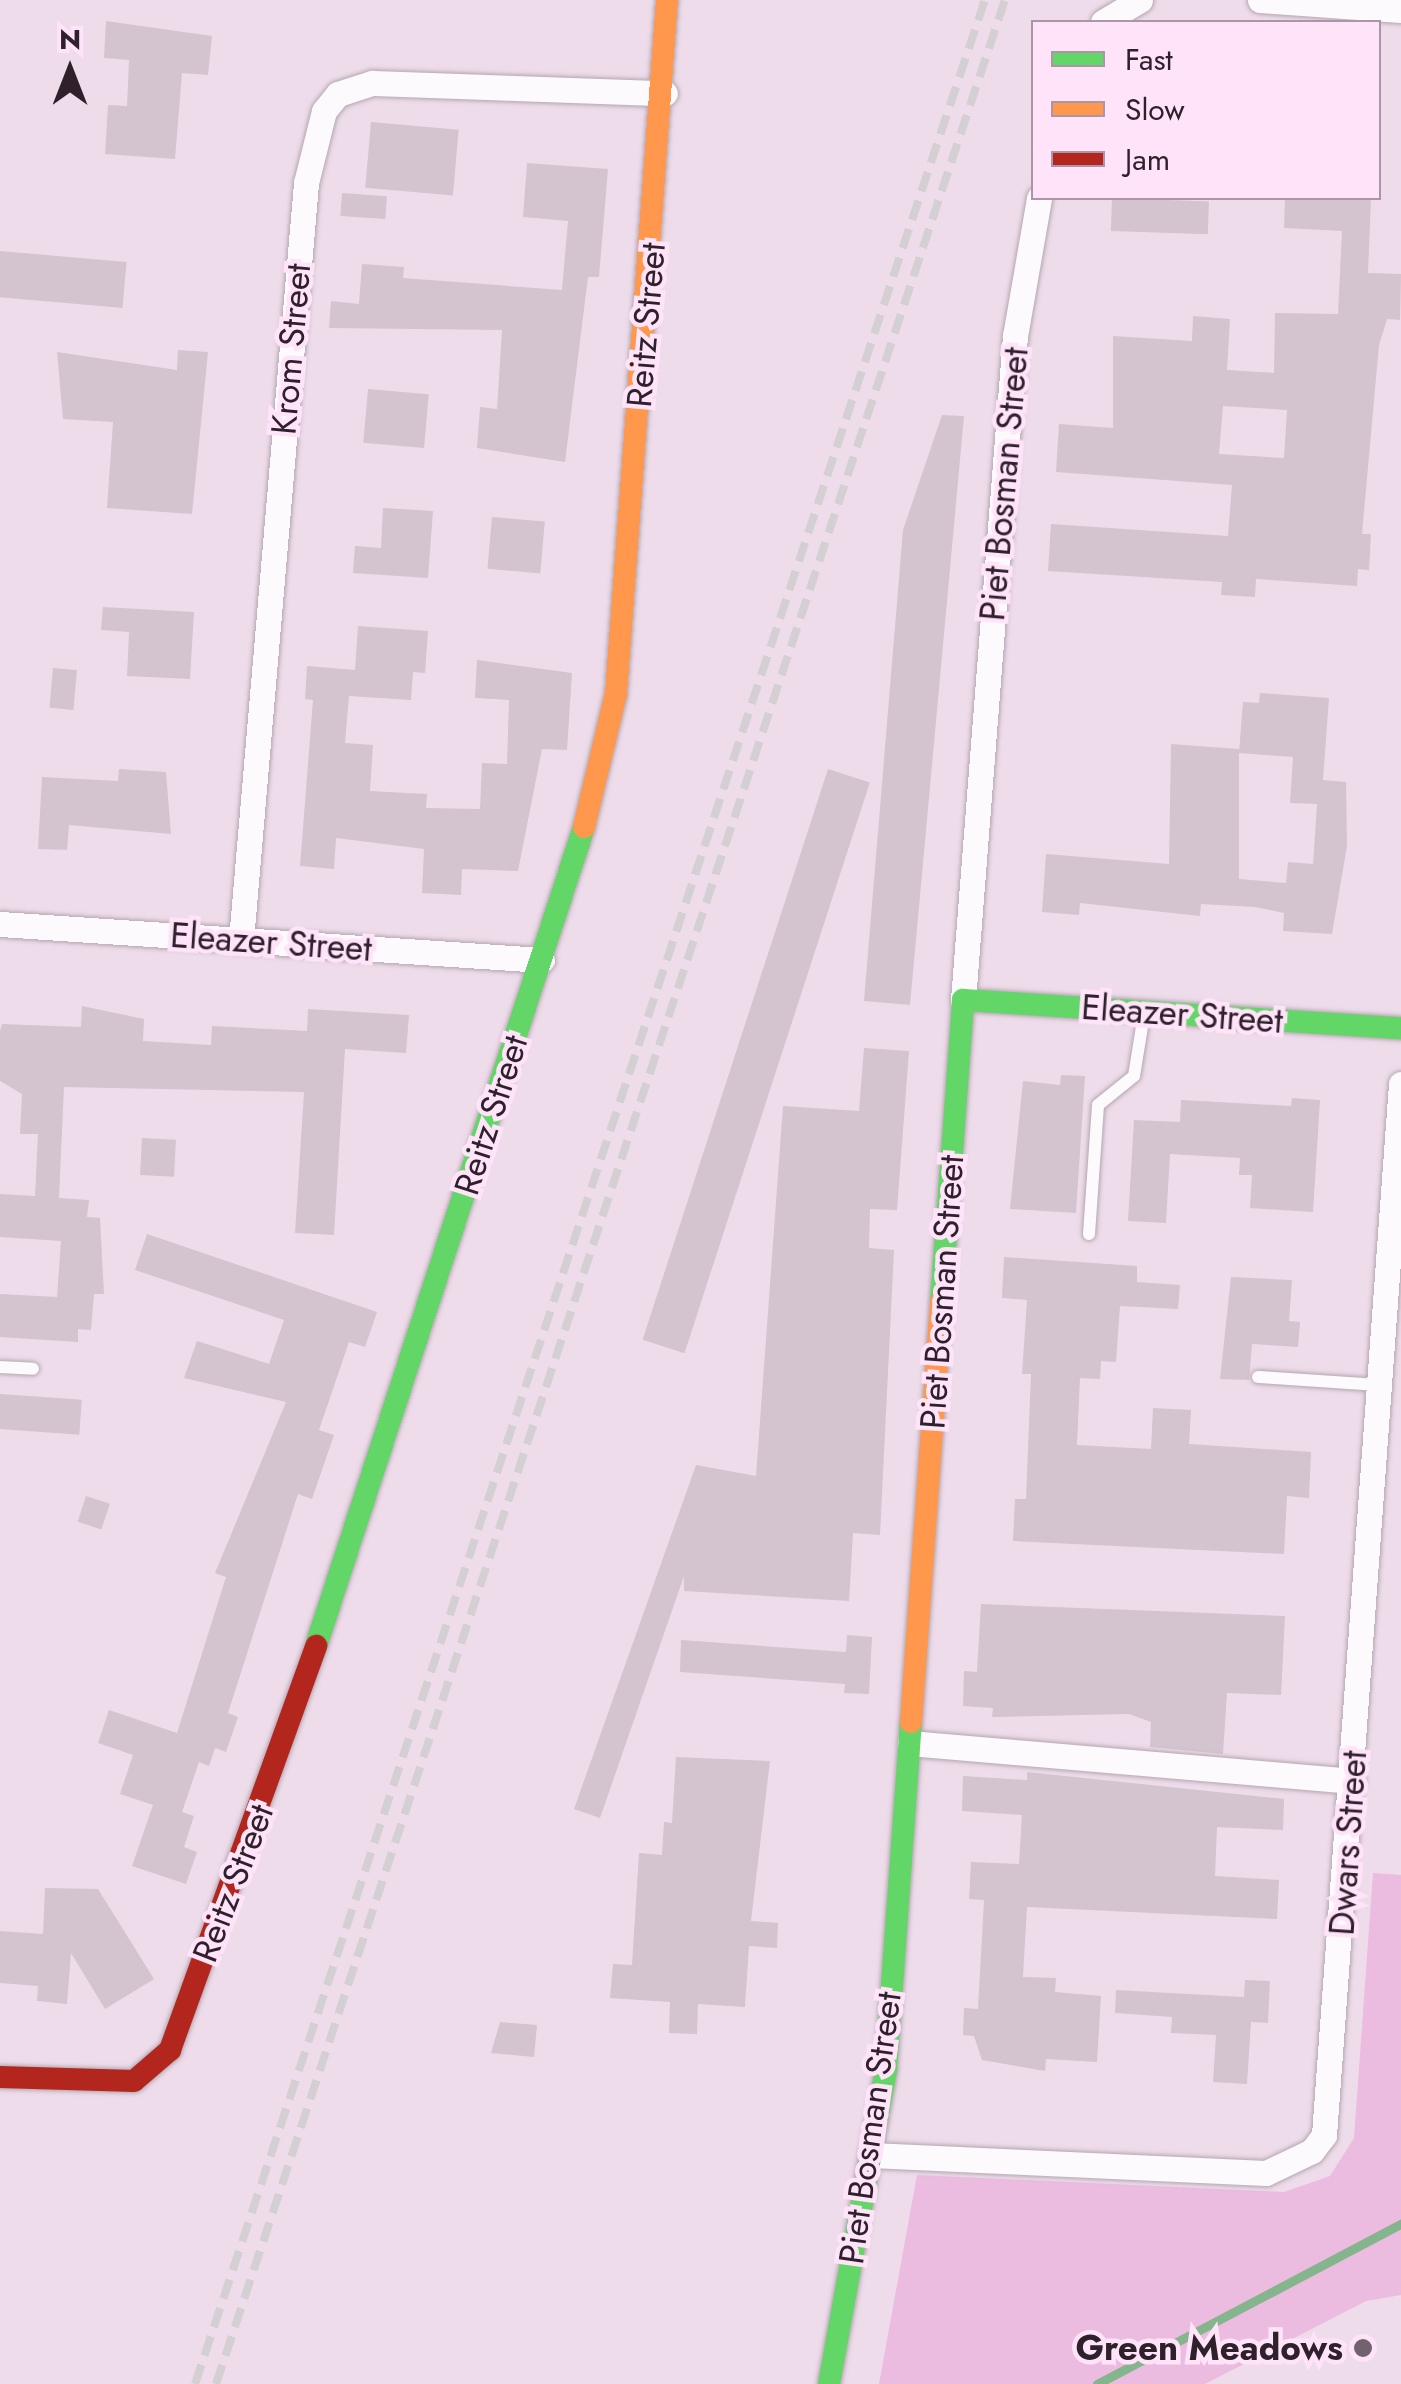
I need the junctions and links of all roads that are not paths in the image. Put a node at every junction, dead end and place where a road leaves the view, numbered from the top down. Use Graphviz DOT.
graph roads {
  1 [pos="667,0"];
  2 [pos="1140,0"];
  3 [pos="1260,0"];
  4 [pos="1401,10"];
  5 [pos="1106,20"];
  6 [pos="664,94"];
  7 [pos="1039,200"];
  8 [pos="0,924"];
  9 [pos="242,940"];
  10 [pos="542,960"];
  11 [pos="963,1000"];
  12 [pos="1144,1012"];
  13 [pos="1401,1028"];
  14 [pos="1401,1084"];
  15 [pos="1090,1234"];
  16 [pos="0,1366"];
  17 [pos="33,1369"];
  18 [pos="1258,1376"];
  19 [pos="1380,1385"];
  20 [pos="910,1742"];
  21 [pos="1352,1781"];
  22 [pos="0,2077"];
  23 [pos="871,2155"];
  24 [pos="829,2384"];
  1 -- 6 [label="street, Reitz Street"];
  2 -- 5 [label="street"];
  3 -- 4 [label="street"];
  6 -- 9 [label="street, Krom Street"];
  6 -- 10 [label="street, Reitz Street"];
  7 -- 11 [label="street, Piet Bosman Street"];
  8 -- 9 [label="street, Eleazer Street"];
  9 -- 10 [label="street, Eleazer Street"];
  10 -- 22 [label="street, Reitz Street"];
  11 -- 12 [label="street, Eleazer Street"];
  11 -- 20 [label="street, Piet Bosman Street"];
  12 -- 13 [label="street, Eleazer Street"];
  12 -- 15 [label="lane"];
  14 -- 19 [label="street, Dwars Street"];
  16 -- 17 [label="lane"];
  18 -- 19 [label="lane"];
  19 -- 21 [label="street, Dwars Street"];
  20 -- 21 [label="street"];
  20 -- 23 [label="street, Piet Bosman Street"];
  21 -- 23 [label="street, Dwars Street"];
  23 -- 24 [label="street, Piet Bosman Street"];
}
